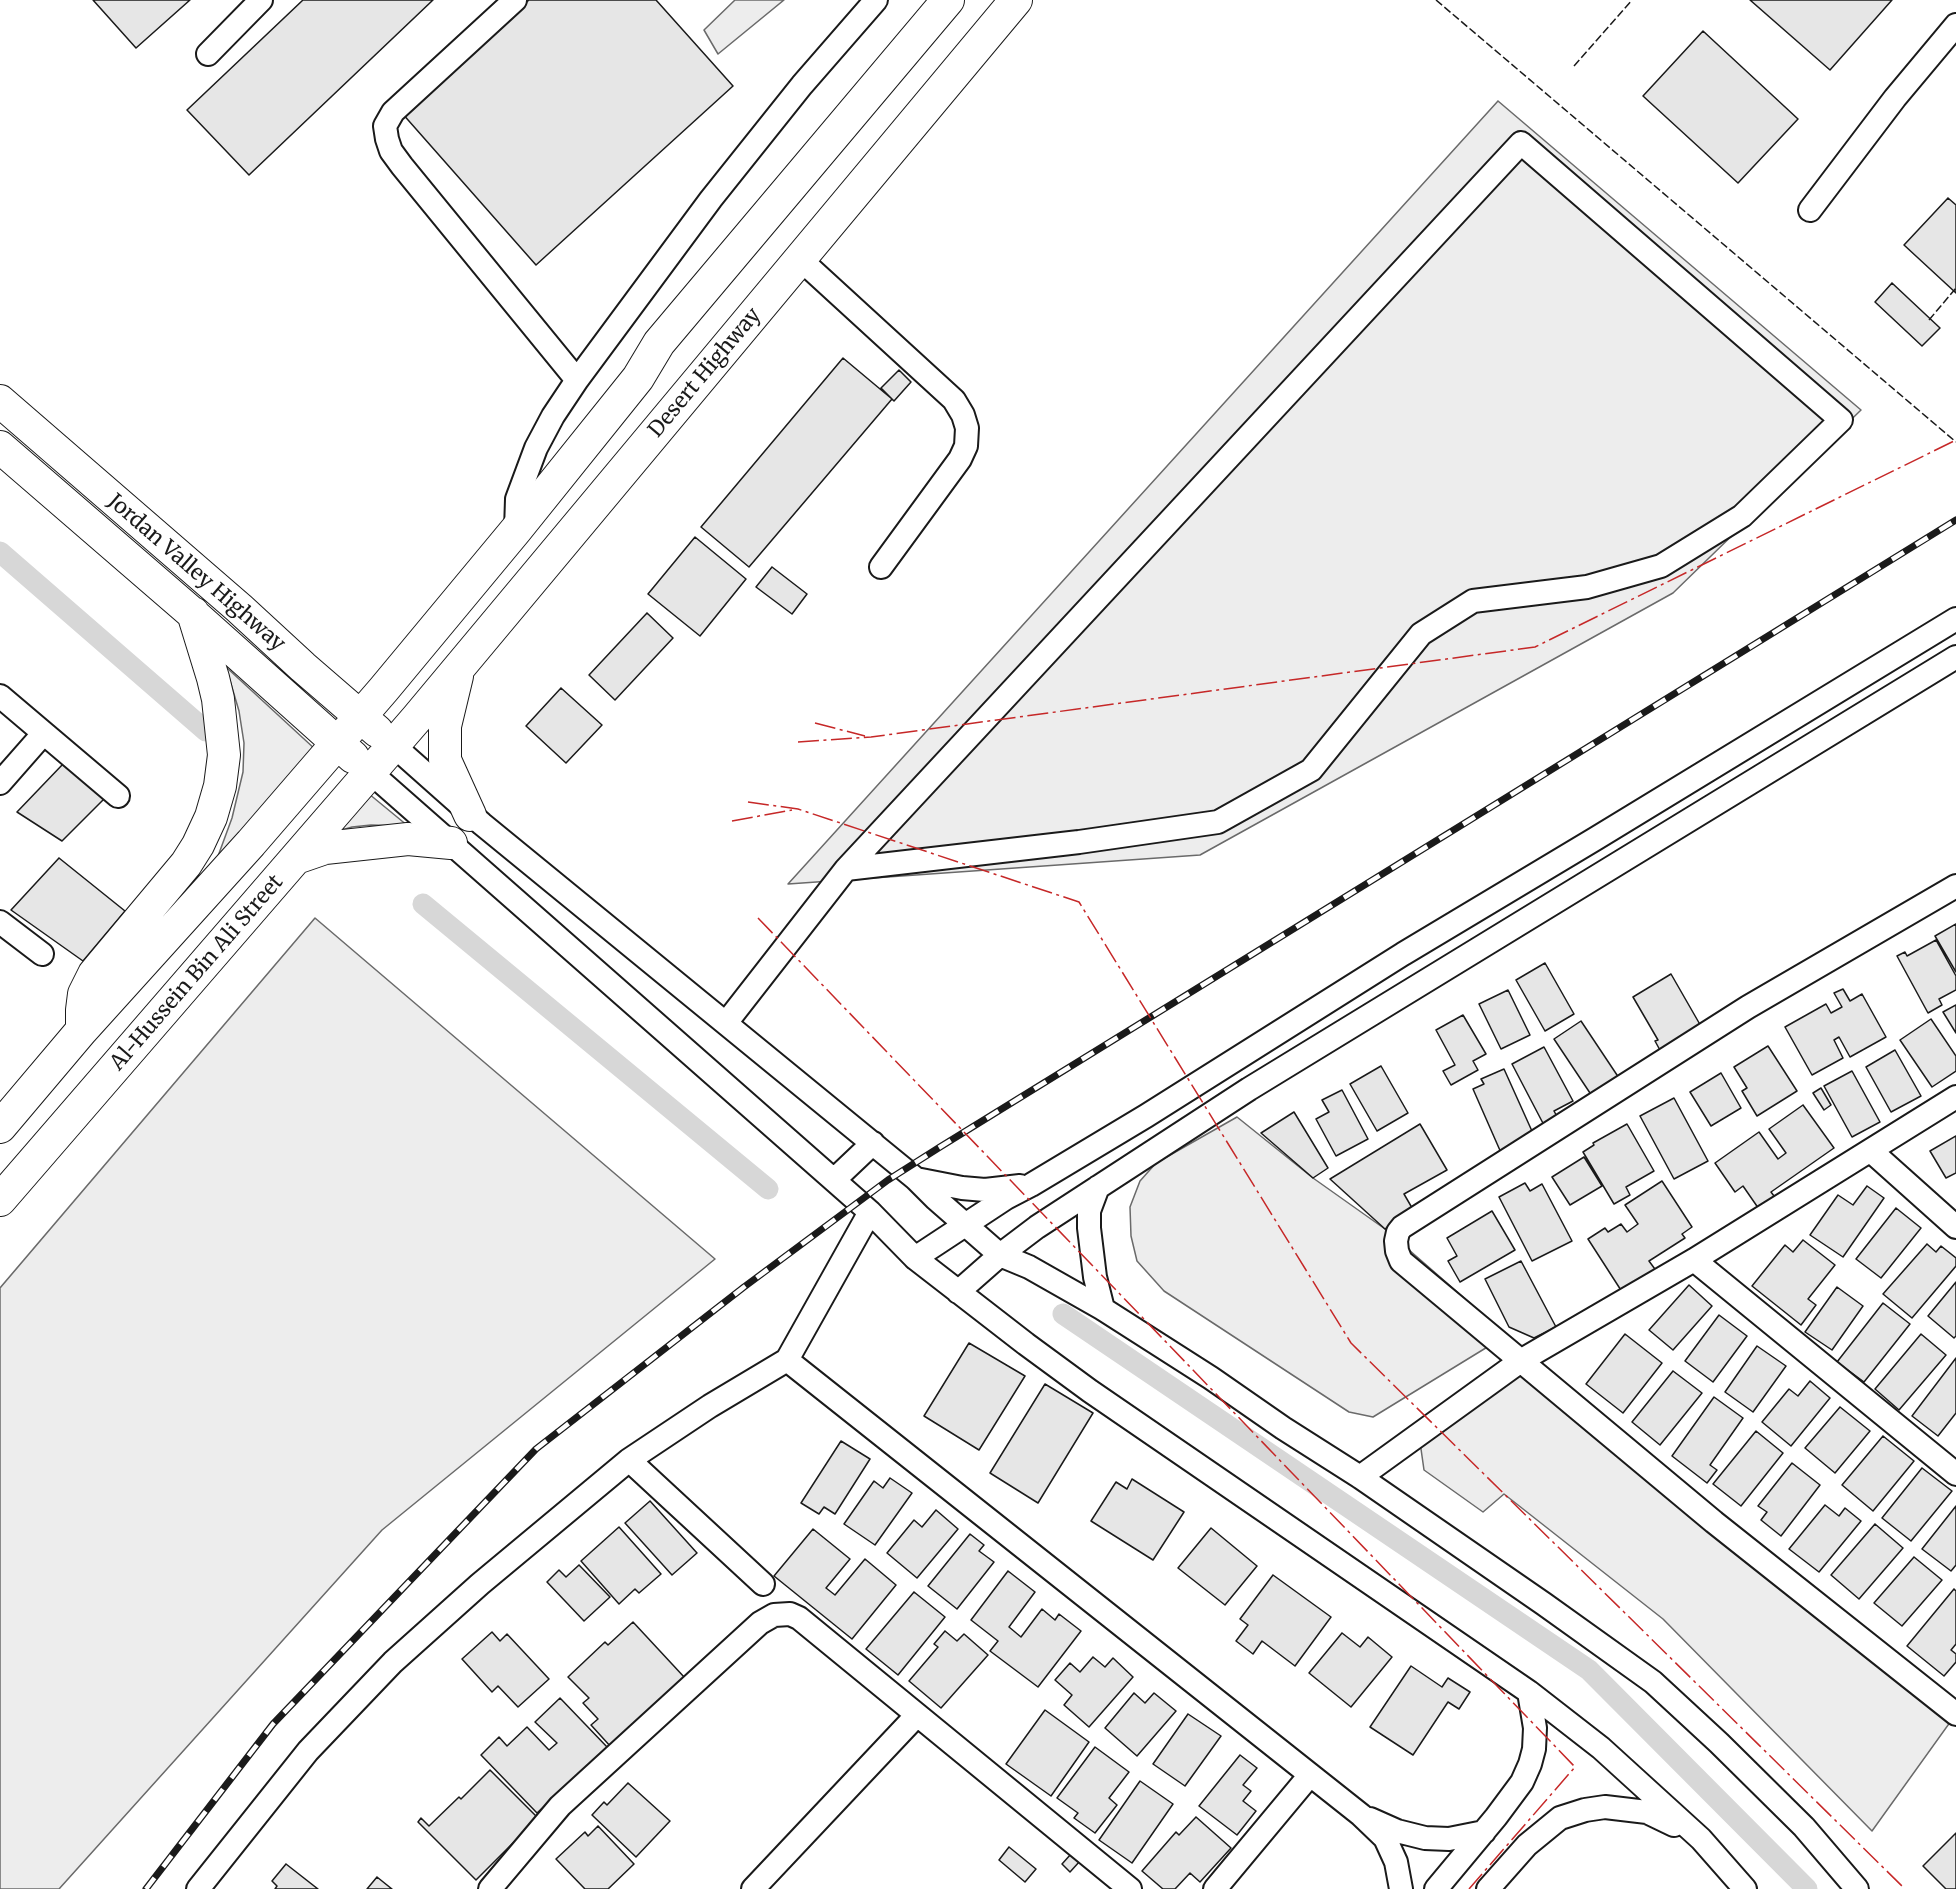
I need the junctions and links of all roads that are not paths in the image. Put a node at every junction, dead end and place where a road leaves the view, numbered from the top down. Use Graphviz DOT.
graph roads {
  1 [pos="261,0"];
  2 [pos="515,0"];
  3 [pos="876,0"];
  4 [pos="948,0"];
  5 [pos="1016,0"];
  6 [pos="1956,26"];
  7 [pos="208,54"];
  8 [pos="1810,210"];
  9 [pos="800,259"];
  10 [pos="577,380"];
  11 [pos="0,401"];
  12 [pos="0,447"];
  13 [pos="516,530"];
  14 [pos="881,567"];
  15 [pos="192,613"];
  16 [pos="1956,619"];
  17 [pos="1956,657"];
  18 [pos="303,667"];
  19 [pos="459,668"];
  20 [pos="398,671"];
  21 [pos="0,696"];
  22 [pos="360,717"];
  23 [pos="43,734"];
  24 [pos="338,743"];
  25 [pos="393,746"];
  26 [pos="370,772"];
  27 [pos="0,783"];
  28 [pos="118,796"];
  29 [pos="470,815"];
  30 [pos="451,843"];
  31 [pos="296,858"];
  32 [pos="846,869"];
  33 [pos="1956,886"];
  34 [pos="0,922"];
  35 [pos="42,954"];
  36 [pos="726,1023"];
  37 [pos="82,1030"];
  38 [pos="1956,1097"];
  39 [pos="0,1126"];
  40 [pos="873,1143"];
  41 [pos="1871,1151"];
  42 [pos="916,1179"];
  43 [pos="834,1180"];
  44 [pos="1031,1185"];
  45 [pos="1098,1187"];
  46 [pos="0,1200"];
  47 [pos="870,1212"];
  48 [pos="967,1224"];
  49 [pos="1956,1227"];
  50 [pos="1000,1255"];
  51 [pos="915,1258"];
  52 [pos="1694,1260"];
  53 [pos="958,1292"];
  54 [pos="1103,1309"];
  55 [pos="787,1360"];
  56 [pos="1522,1360"];
  57 [pos="629,1460"];
  58 [pos="1956,1474"];
  59 [pos="1360,1477"];
  60 [pos="763,1584"];
  61 [pos="1529,1692"];
  62 [pos="1956,1714"];
  63 [pos="917,1715"];
  64 [pos="1310,1775"];
  65 [pos="1361,1815"];
  66 [pos="1484,1832"];
  67 [pos="1701,1839"];
  68 [pos="206,1886"];
  69 [pos="490,1889"];
  70 [pos="753,1889"];
  71 [pos="1131,1889"];
  72 [pos="1215,1889"];
  73 [pos="1401,1889"];
  74 [pos="1436,1889"];
  75 [pos="1488,1889"];
  76 [pos="1745,1889"];
  77 [pos="1857,1889"];
  1 -- 7 [label="street"];
  2 -- 10 [label="street"];
  3 -- 10 [label="street"];
  4 -- 13 [label="highway"];
  5 -- 9 [label="highway, Desert Highway"];
  6 -- 8 [label="street"];
  9 -- 14 [label="street"];
  9 -- 19 [label="highway, Desert Highway"];
  10 -- 13 [label="street"];
  11 -- 18 [label="highway, Jordan Valley Highway"];
  12 -- 15 [label="highway, Jordan Valley Highway"];
  13 -- 20 [label="highway"];
  15 -- 24 [label="highway, Jordan Valley Highway"];
  15 -- 37 [label="highway"];
  16 -- 44 [label="street"];
  17 -- 45 [label="street"];
  18 -- 20 [label="highway"];
  18 -- 22 [label="highway, Jordan Valley Highway"];
  19 -- 25 [label="highway, Desert Highway"];
  19 -- 29 [label="highway"];
  20 -- 22 [label="highway"];
  21 -- 23 [label="street"];
  22 -- 24 [label="highway"];
  22 -- 25 [label="highway, Jordan Valley Highway"];
  23 -- 27 [label="street"];
  23 -- 28 [label="street"];
  24 -- 26 [label="highway, Jordan Valley Highway"];
  24 -- 37 [label="highway"];
  25 -- 26 [label="highway, Al-Hussein Bin Ali Street"];
  25 -- 29 [label="street"];
  26 -- 30 [label="street"];
  26 -- 31 [label="highway, Al-Hussein Bin Ali Street"];
  29 -- 36 [label="street"];
  30 -- 31 [label="highway"];
  30 -- 43 [label="street"];
  31 -- 46 [label="highway, Al-Hussein Bin Ali Street"];
  32 -- 32 [label="street"];
  32 -- 36 [label="street"];
  33 -- 56 [label="street"];
  34 -- 35 [label="street"];
  36 -- 40 [label="street"];
  37 -- 39 [label="highway"];
  38 -- 41 [label="street"];
  40 -- 42 [label="street"];
  40 -- 43 [label="street"];
  41 -- 49 [label="street"];
  41 -- 52 [label="street"];
  42 -- 44 [label="street"];
  42 -- 48 [label="street"];
  43 -- 47 [label="street"];
  44 -- 48 [label="street"];
  45 -- 50 [label="street"];
  45 -- 54 [label="street"];
  47 -- 51 [label="street"];
  47 -- 55 [label="street"];
  48 -- 50 [label="street"];
  48 -- 51 [label="street"];
  50 -- 53 [label="street"];
  50 -- 54 [label="street"];
  51 -- 53 [label="street"];
  52 -- 56 [label="street"];
  52 -- 58 [label="street"];
  53 -- 61 [label="street"];
  54 -- 59 [label="street"];
  55 -- 57 [label="street"];
  55 -- 64 [label="street"];
  56 -- 59 [label="street"];
  56 -- 62 [label="street"];
  57 -- 60 [label="street"];
  57 -- 68 [label="street"];
  59 -- 77 [label="street"];
  61 -- 66 [label="street"];
  61 -- 67 [label="street"];
  63 -- 69 [label="street"];
  63 -- 70 [label="street"];
  63 -- 71 [label="street"];
  64 -- 65 [label="street"];
  64 -- 72 [label="street"];
  65 -- 66 [label="street"];
  65 -- 73 [label="street"];
  66 -- 74 [label="street"];
  67 -- 75 [label="street"];
  67 -- 76 [label="street"];
}
